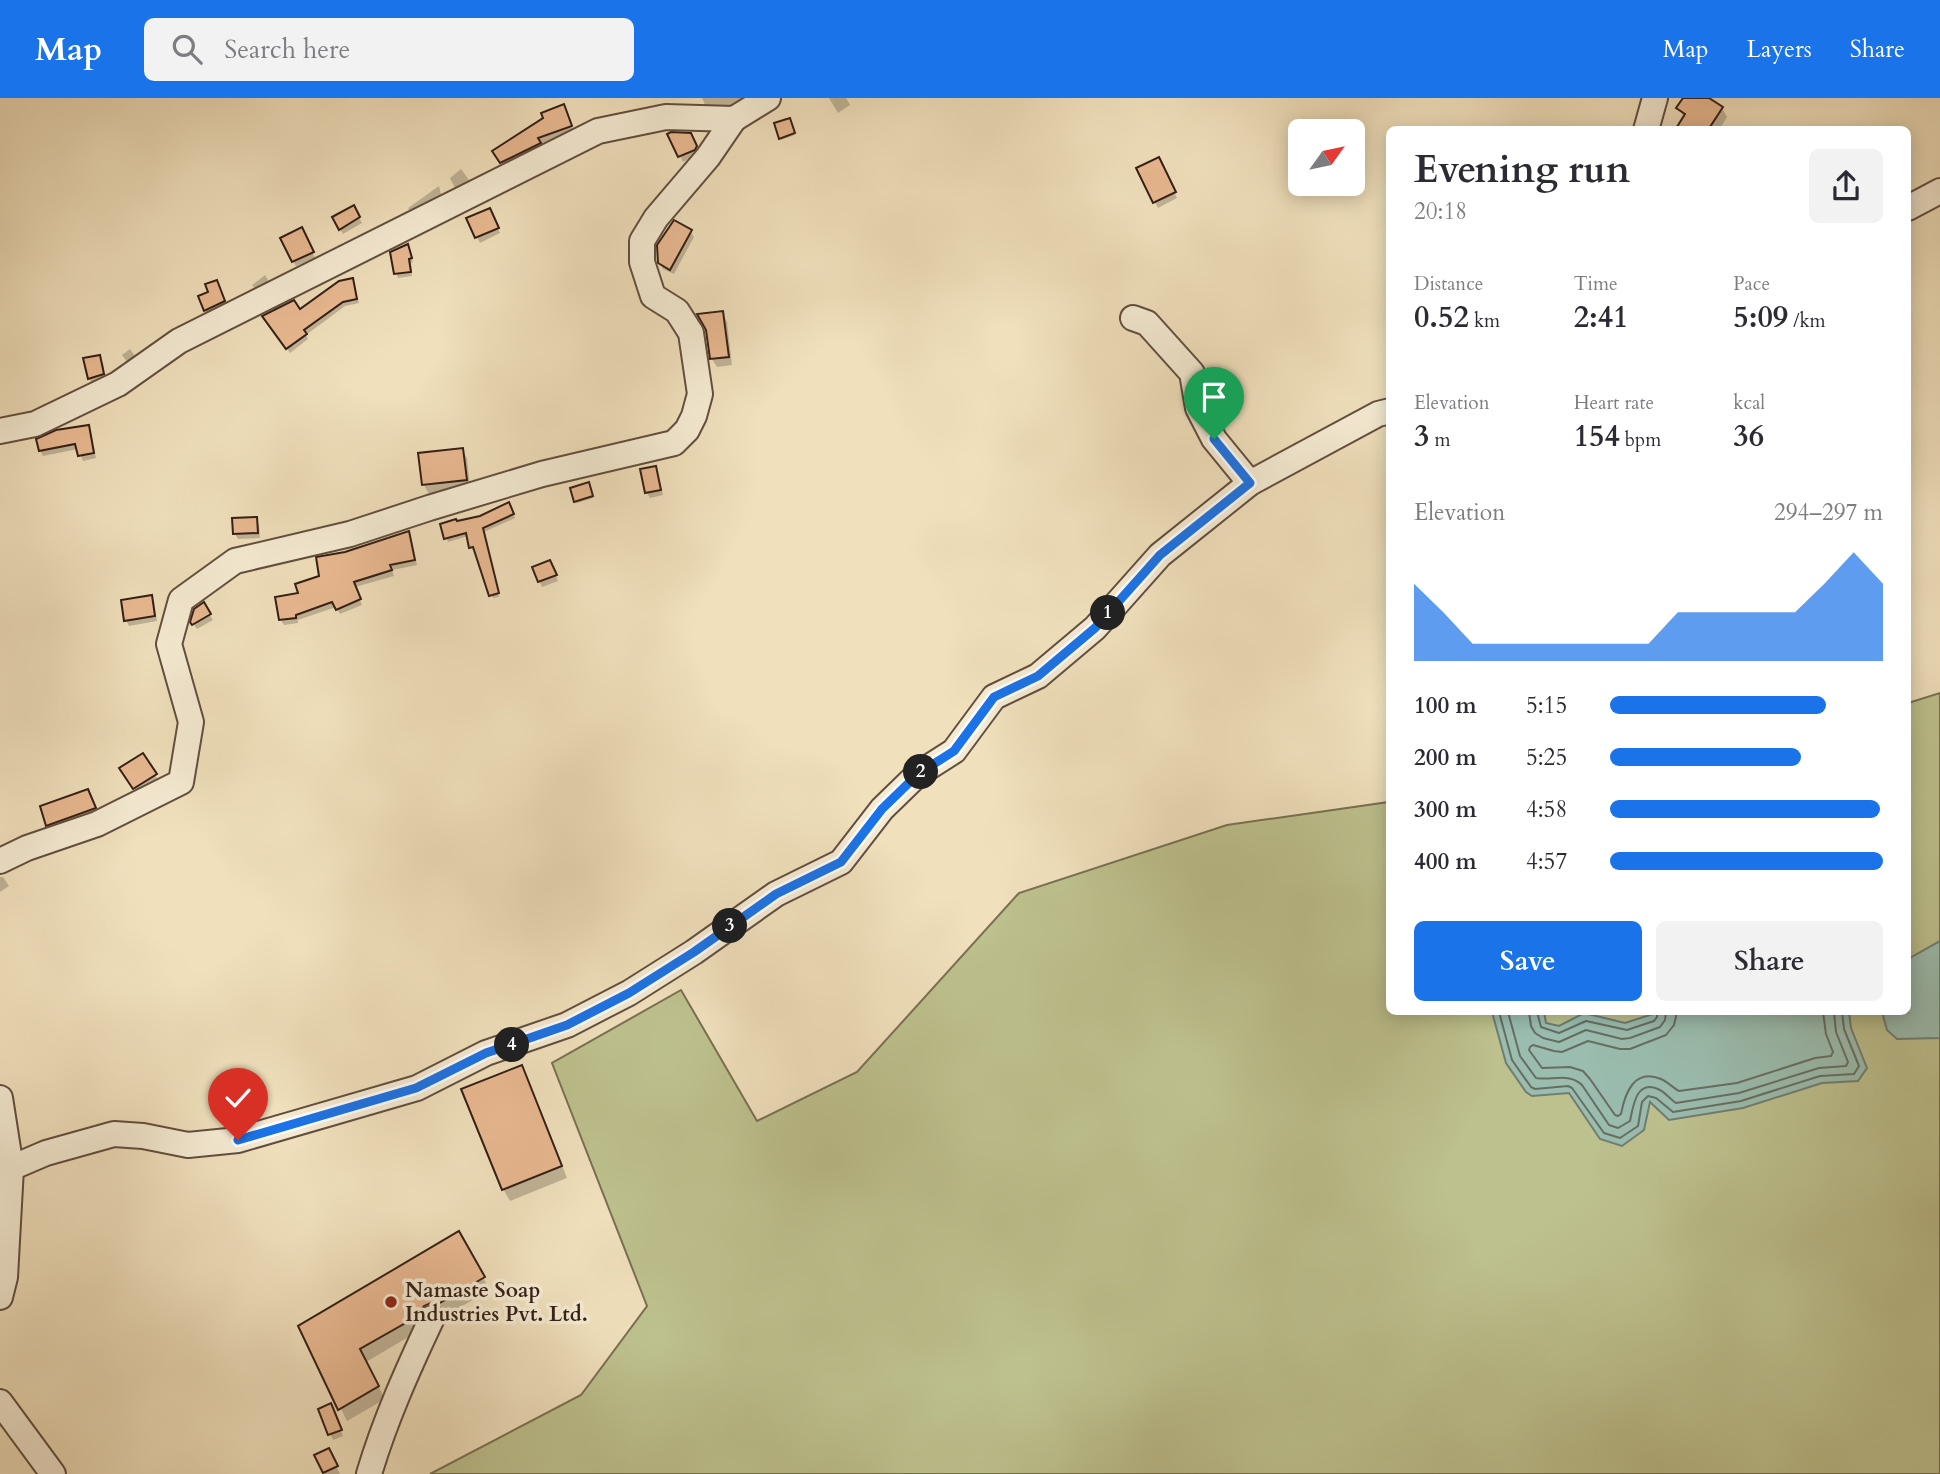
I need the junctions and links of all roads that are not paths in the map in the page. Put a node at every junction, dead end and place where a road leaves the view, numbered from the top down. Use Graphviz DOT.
graph roads {
  1 [pos="768,98"];
  2 [pos="1655,98"];
  3 [pos="734,119"];
  4 [pos="1647,126"];
  5 [pos="1940,191"];
  6 [pos="1911,206"];
  7 [pos="1133,318"];
  8 [pos="1386,412"];
  9 [pos="0,431"];
  10 [pos="1250,483"];
  11 [pos="0,860"];
  12 [pos="0,1097"];
  13 [pos="11,1168"];
  14 [pos="0,1297"];
  15 [pos="432,1318"];
  16 [pos="0,1402"];
  17 [pos="53,1474"];
  18 [pos="369,1474"];
  1 -- 3 [label="street"];
  2 -- 4 [label="street"];
  3 -- 9 [label="street"];
  3 -- 11 [label="street"];
  5 -- 6 [label="street"];
  7 -- 10 [label="street"];
  8 -- 10 [label="street"];
  10 -- 13 [label="street"];
  12 -- 13 [label="street"];
  13 -- 14 [label="street"];
  15 -- 18 [label="street"];
  16 -- 17 [label="street"];
}
